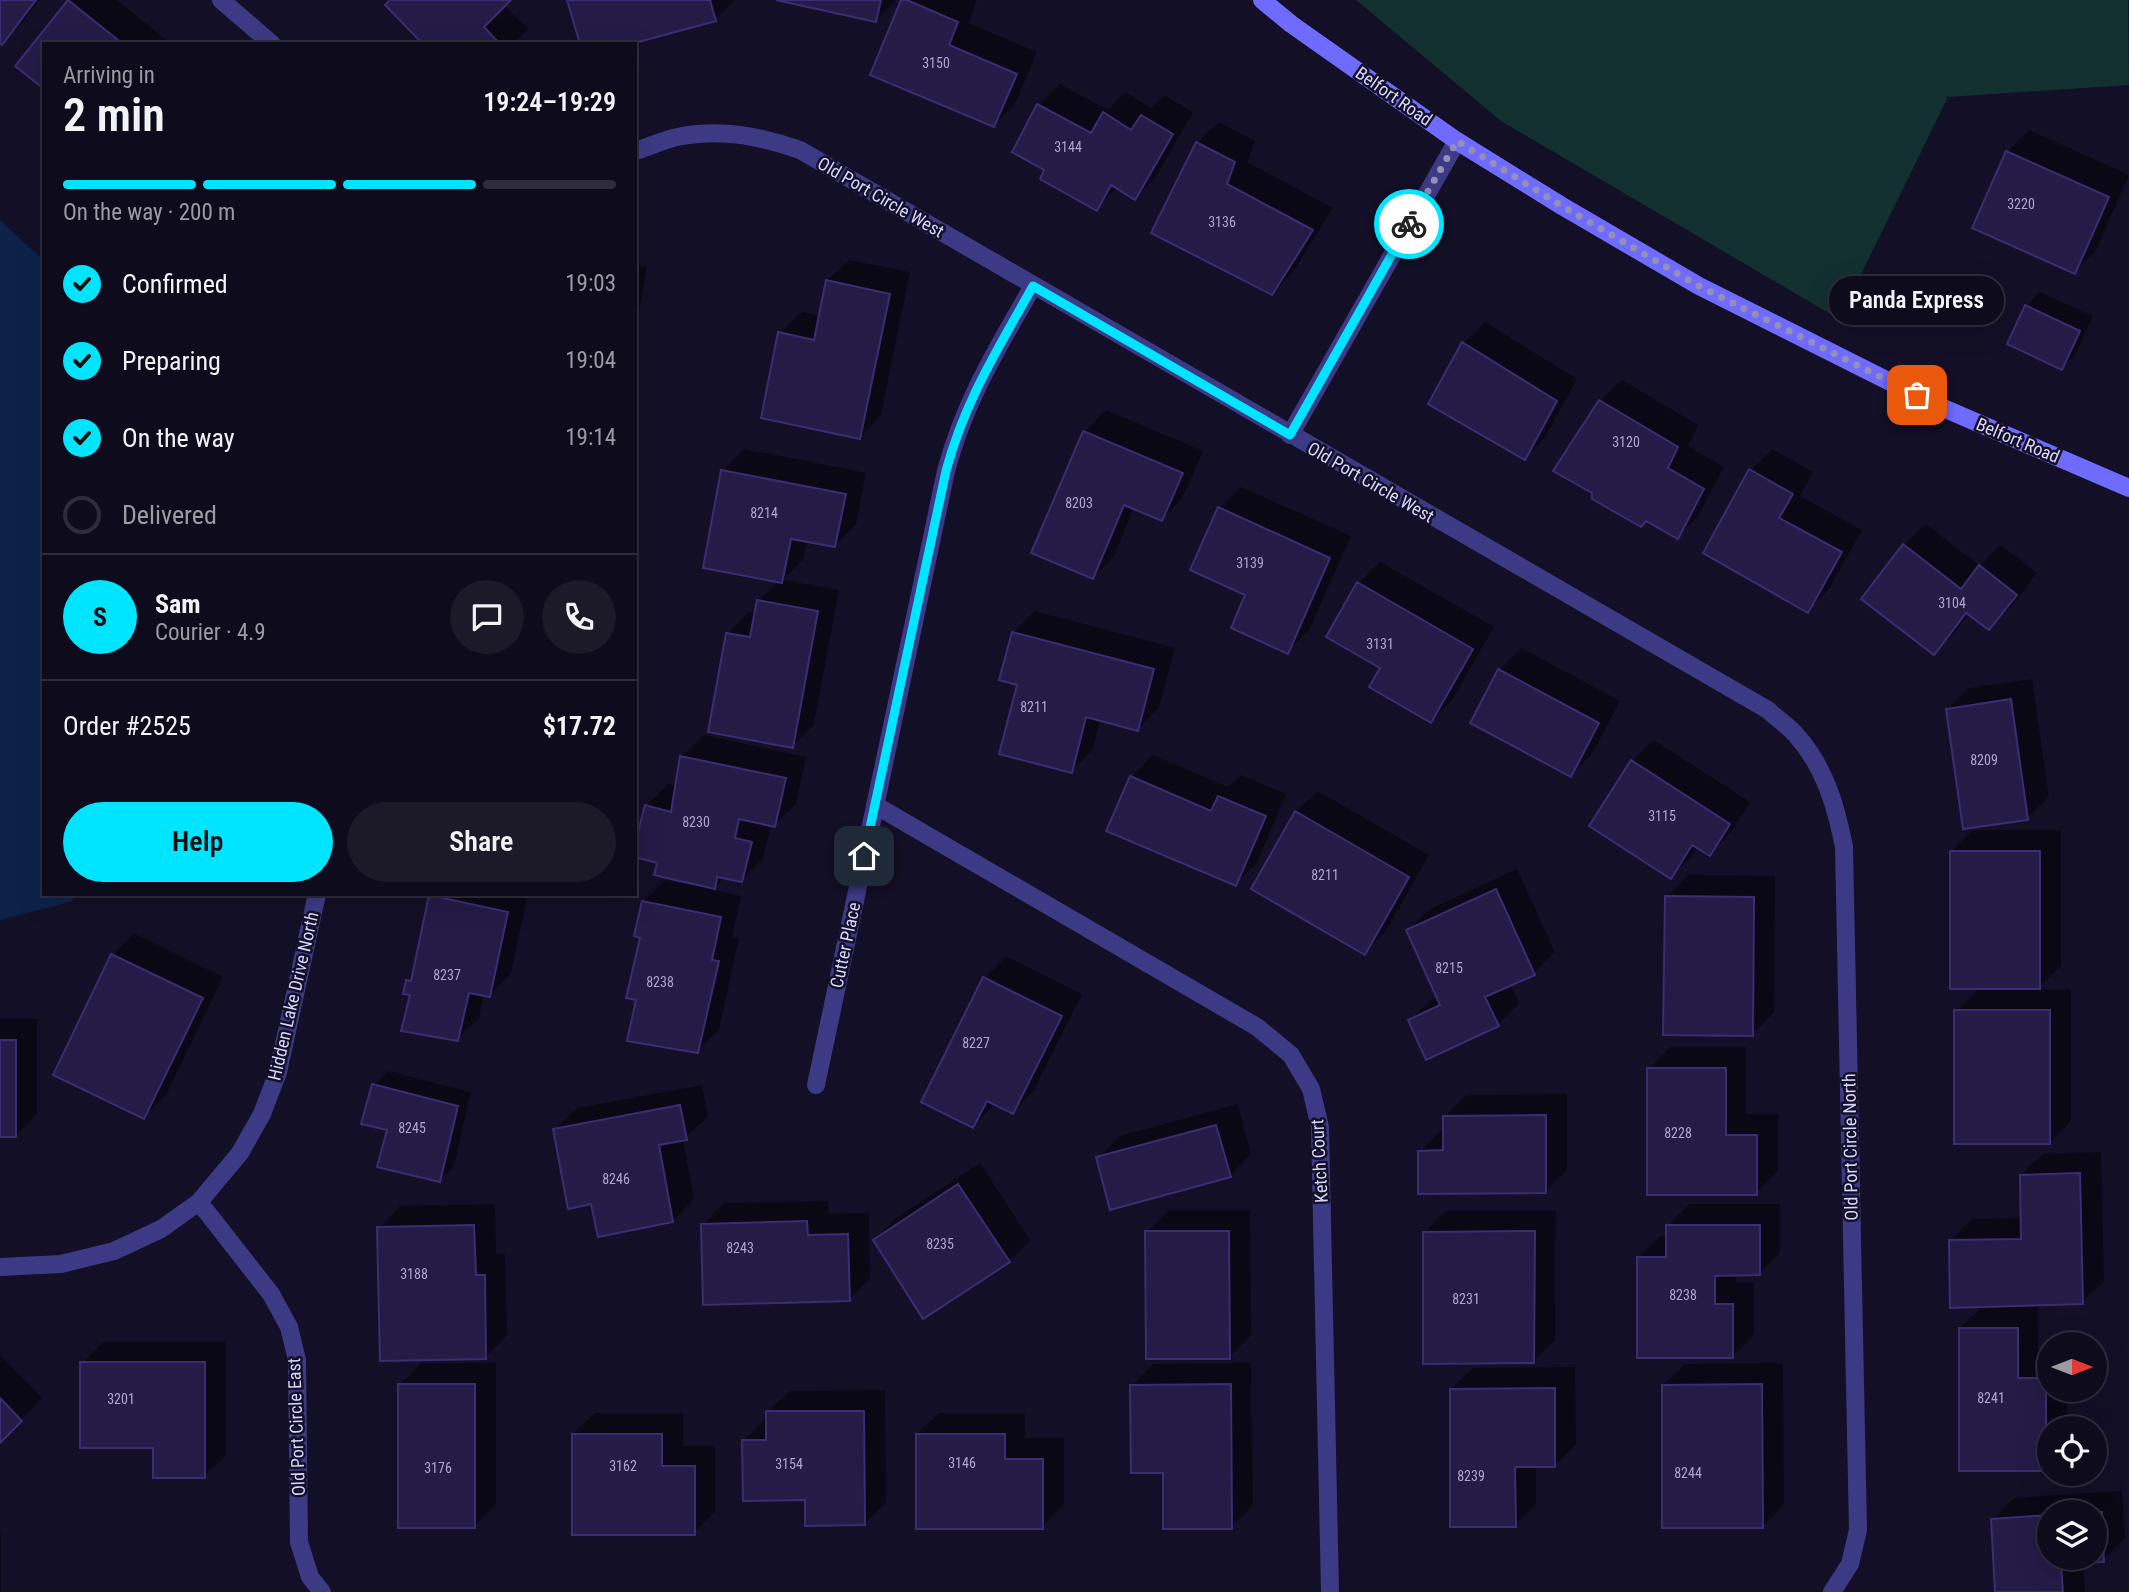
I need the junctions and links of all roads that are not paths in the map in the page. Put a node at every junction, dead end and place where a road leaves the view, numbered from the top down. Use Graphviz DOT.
graph roads {
  1 [pos="221,0"];
  2 [pos="1262,0"];
  3 [pos="270,42"];
  4 [pos="1457,141"];
  5 [pos="637,150"];
  6 [pos="1033,286"];
  7 [pos="1290,435"];
  8 [pos="2129,488"];
  9 [pos="1820,768"];
  10 [pos="874,805"];
  11 [pos="317,896"];
  12 [pos="816,1085"];
  13 [pos="199,1202"];
  14 [pos="0,1267"];
  15 [pos="322,1592"];
  16 [pos="1330,1592"];
  17 [pos="1832,1592"];
  1 -- 3 [label="street"];
  2 -- 4 [label="street, Belfort Road"];
  4 -- 7 [label="street"];
  4 -- 8 [label="street, Belfort Road"];
  5 -- 6 [label="street, Old Port Circle West"];
  6 -- 7 [label="street, Old Port Circle West"];
  6 -- 10 [label="street, Cutter Place"];
  7 -- 9 [label="street, Old Port Circle West"];
  9 -- 17 [label="street, Old Port Circle North"];
  10 -- 12 [label="street, Cutter Place"];
  10 -- 16 [label="street, Ketch Court"];
  11 -- 13 [label="street, Hidden Lake Drive North"];
  13 -- 14 [label="street, Hidden Lake Drive North"];
  13 -- 15 [label="street, Old Port Circle East"];
}
